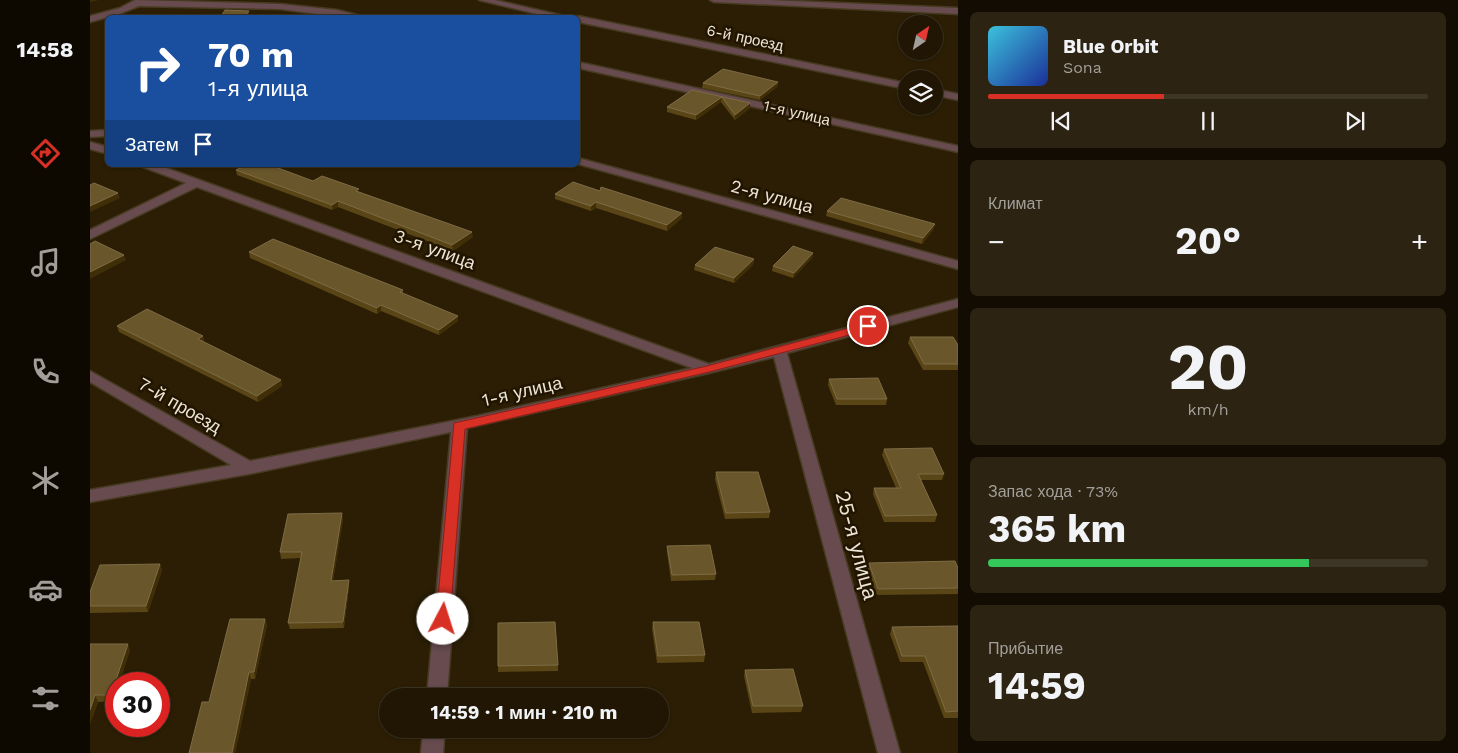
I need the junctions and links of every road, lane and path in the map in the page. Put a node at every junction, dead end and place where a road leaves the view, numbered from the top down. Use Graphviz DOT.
graph roads {
  1 [pos="483,0"];
  2 [pos="714,0"];
  3 [pos="934,0"];
  4 [pos="139,2"];
  5 [pos="287,3"];
  6 [pos="956,12"];
  7 [pos="105,15"];
  8 [pos="105,15"];
  9 [pos="280,15"];
  10 [pos="352,15"];
  11 [pos="554,15"];
  12 [pos="90,19"];
  13 [pos="580,19"];
  14 [pos="580,65"];
  15 [pos="898,84"];
  16 [pos="943,94"];
  17 [pos="958,97"];
  18 [pos="105,133"];
  19 [pos="90,134"];
  20 [pos="90,145"];
  21 [pos="958,149"];
  22 [pos="105,150"];
  23 [pos="580,162"];
  24 [pos="152,167"];
  25 [pos="186,167"];
  26 [pos="180,177"];
  27 [pos="196,183"];
  28 [pos="90,235"];
  29 [pos="958,265"];
  30 [pos="958,303"];
  31 [pos="779,350"];
  32 [pos="709,369"];
  33 [pos="90,376"];
  34 [pos="459,426"];
  35 [pos="249,468"];
  36 [pos="90,496"];
  37 [pos="438,688"];
  38 [pos="433,738"];
  39 [pos="432,753"];
  40 [pos="889,753"];
  1 -- 11 [label="street"];
  2 -- 6 [label="street"];
  3 -- 6 [label="street"];
  4 -- 5 [label="street"];
  4 -- 7 [label="street"];
  5 -- 9 [label="street"];
  5 -- 10 [label="street"];
  8 -- 12 [label="street"];
  13 -- 15 [label="street, 6-й проезд"];
  14 -- 21 [label="street, 1-я улица"];
  16 -- 17 [label="street"];
  18 -- 19 [label="street"];
  20 -- 22 [label="street"];
  23 -- 29 [label="street, 2-я улица"];
  24 -- 26 [label="street, 3-я улица"];
  25 -- 26 [label="street"];
  26 -- 27 [label="street, 3-я улица"];
  27 -- 28 [label="street"];
  27 -- 32 [label="street, 3-я улица"];
  30 -- 31 [label="street, 1-я улица"];
  31 -- 32 [label="street, 1-я улица"];
  31 -- 40 [label="street, 25-я улица"];
  32 -- 34 [label="street, 1-я улица"];
  33 -- 35 [label="street, 7-й проезд"];
  34 -- 35 [label="street, 1-я улица"];
  34 -- 37 [label="street"];
  35 -- 36 [label="street, 1-я улица"];
  38 -- 39 [label="street"];
}
